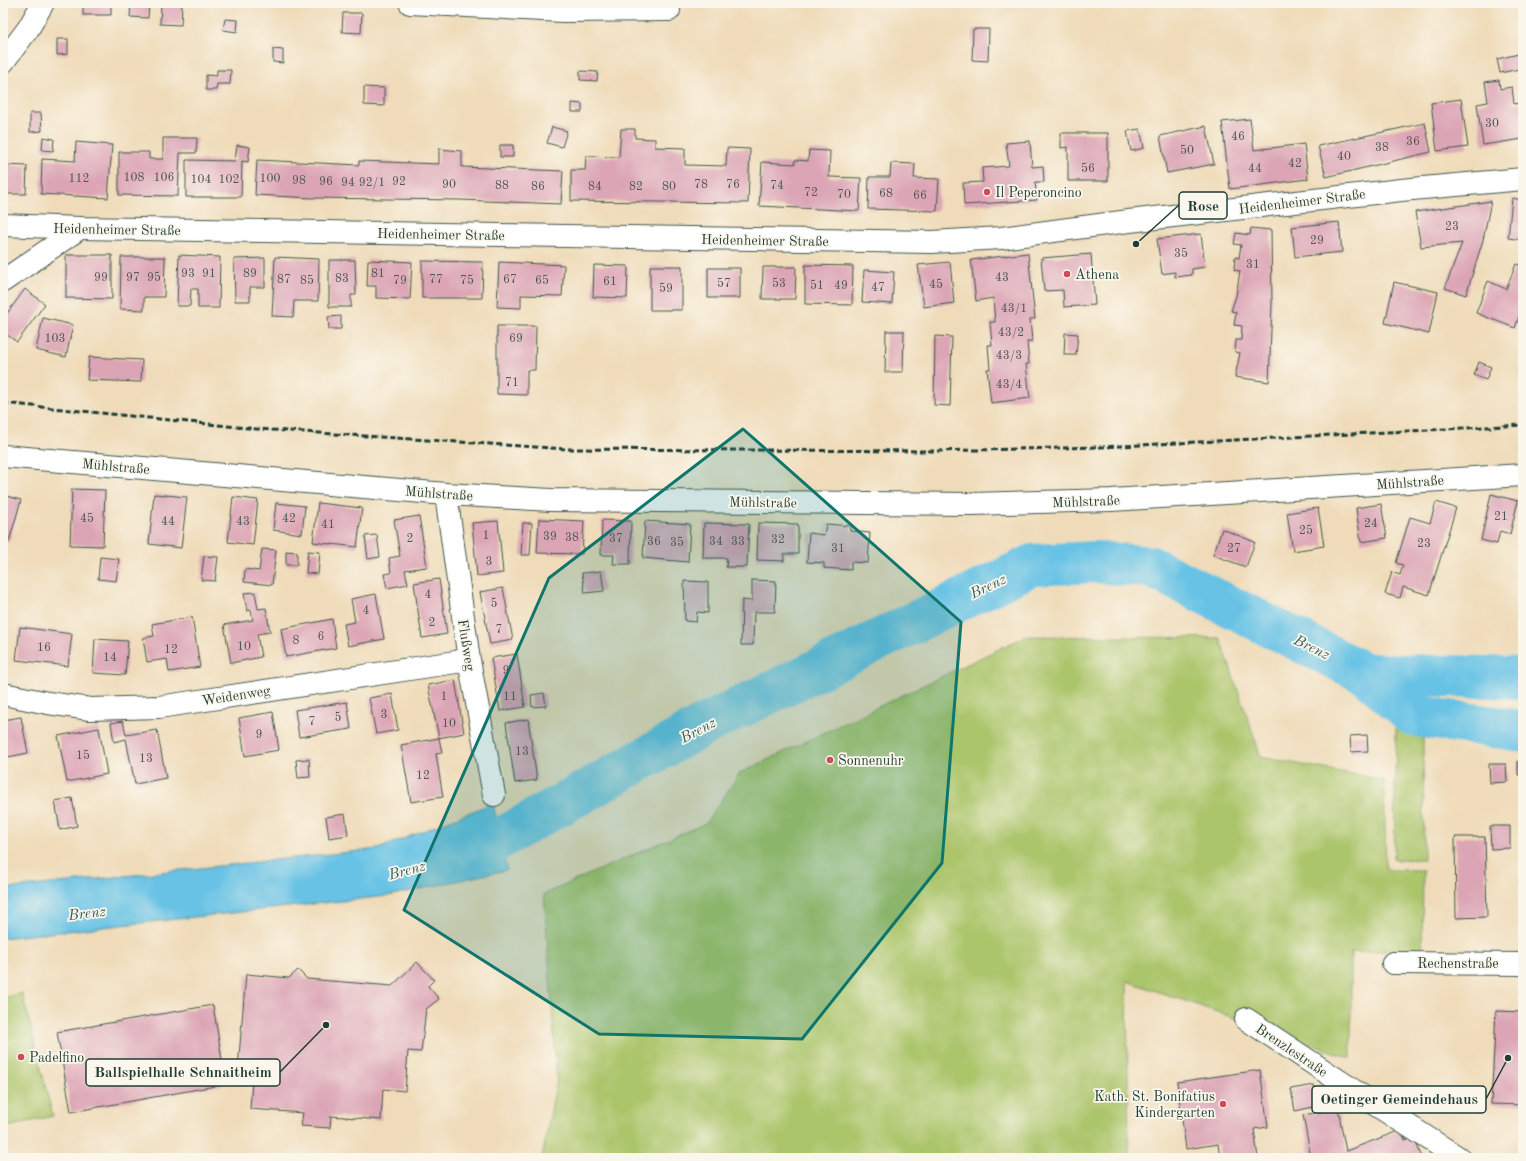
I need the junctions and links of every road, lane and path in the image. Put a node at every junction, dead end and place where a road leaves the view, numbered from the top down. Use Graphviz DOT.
graph roads {
  1 [pos="43,3"];
  2 [pos="410,3"];
  3 [pos="669,10"];
  4 [pos="3,62"];
  5 [pos="1523,179"];
  6 [pos="3,226"];
  7 [pos="80,228"];
  8 [pos="3,282"];
  9 [pos="3,456"];
  10 [pos="1523,474"];
  11 [pos="446,494"];
  12 [pos="469,660"];
  13 [pos="3,694"];
  14 [pos="494,795"];
  15 [pos="1393,963"];
  16 [pos="1523,964"];
  17 [pos="1246,1019"];
  18 [pos="1459,1158"];
  1 -- 4 [label="street"];
  2 -- 3 [label="street"];
  5 -- 7 [label="street, Heidenheimer Straße"];
  6 -- 7 [label="street, Heidenheimer Straße"];
  7 -- 8 [label="street"];
  9 -- 11 [label="street, Mühlstraße"];
  10 -- 11 [label="street, Mühlstraße"];
  11 -- 12 [label="street, Flußweg"];
  12 -- 13 [label="street, Weidenweg"];
  12 -- 14 [label="street, Flußweg"];
  15 -- 16 [label="street, Rechenstraße"];
  17 -- 18 [label="street, Brenzlestraße"];
}
